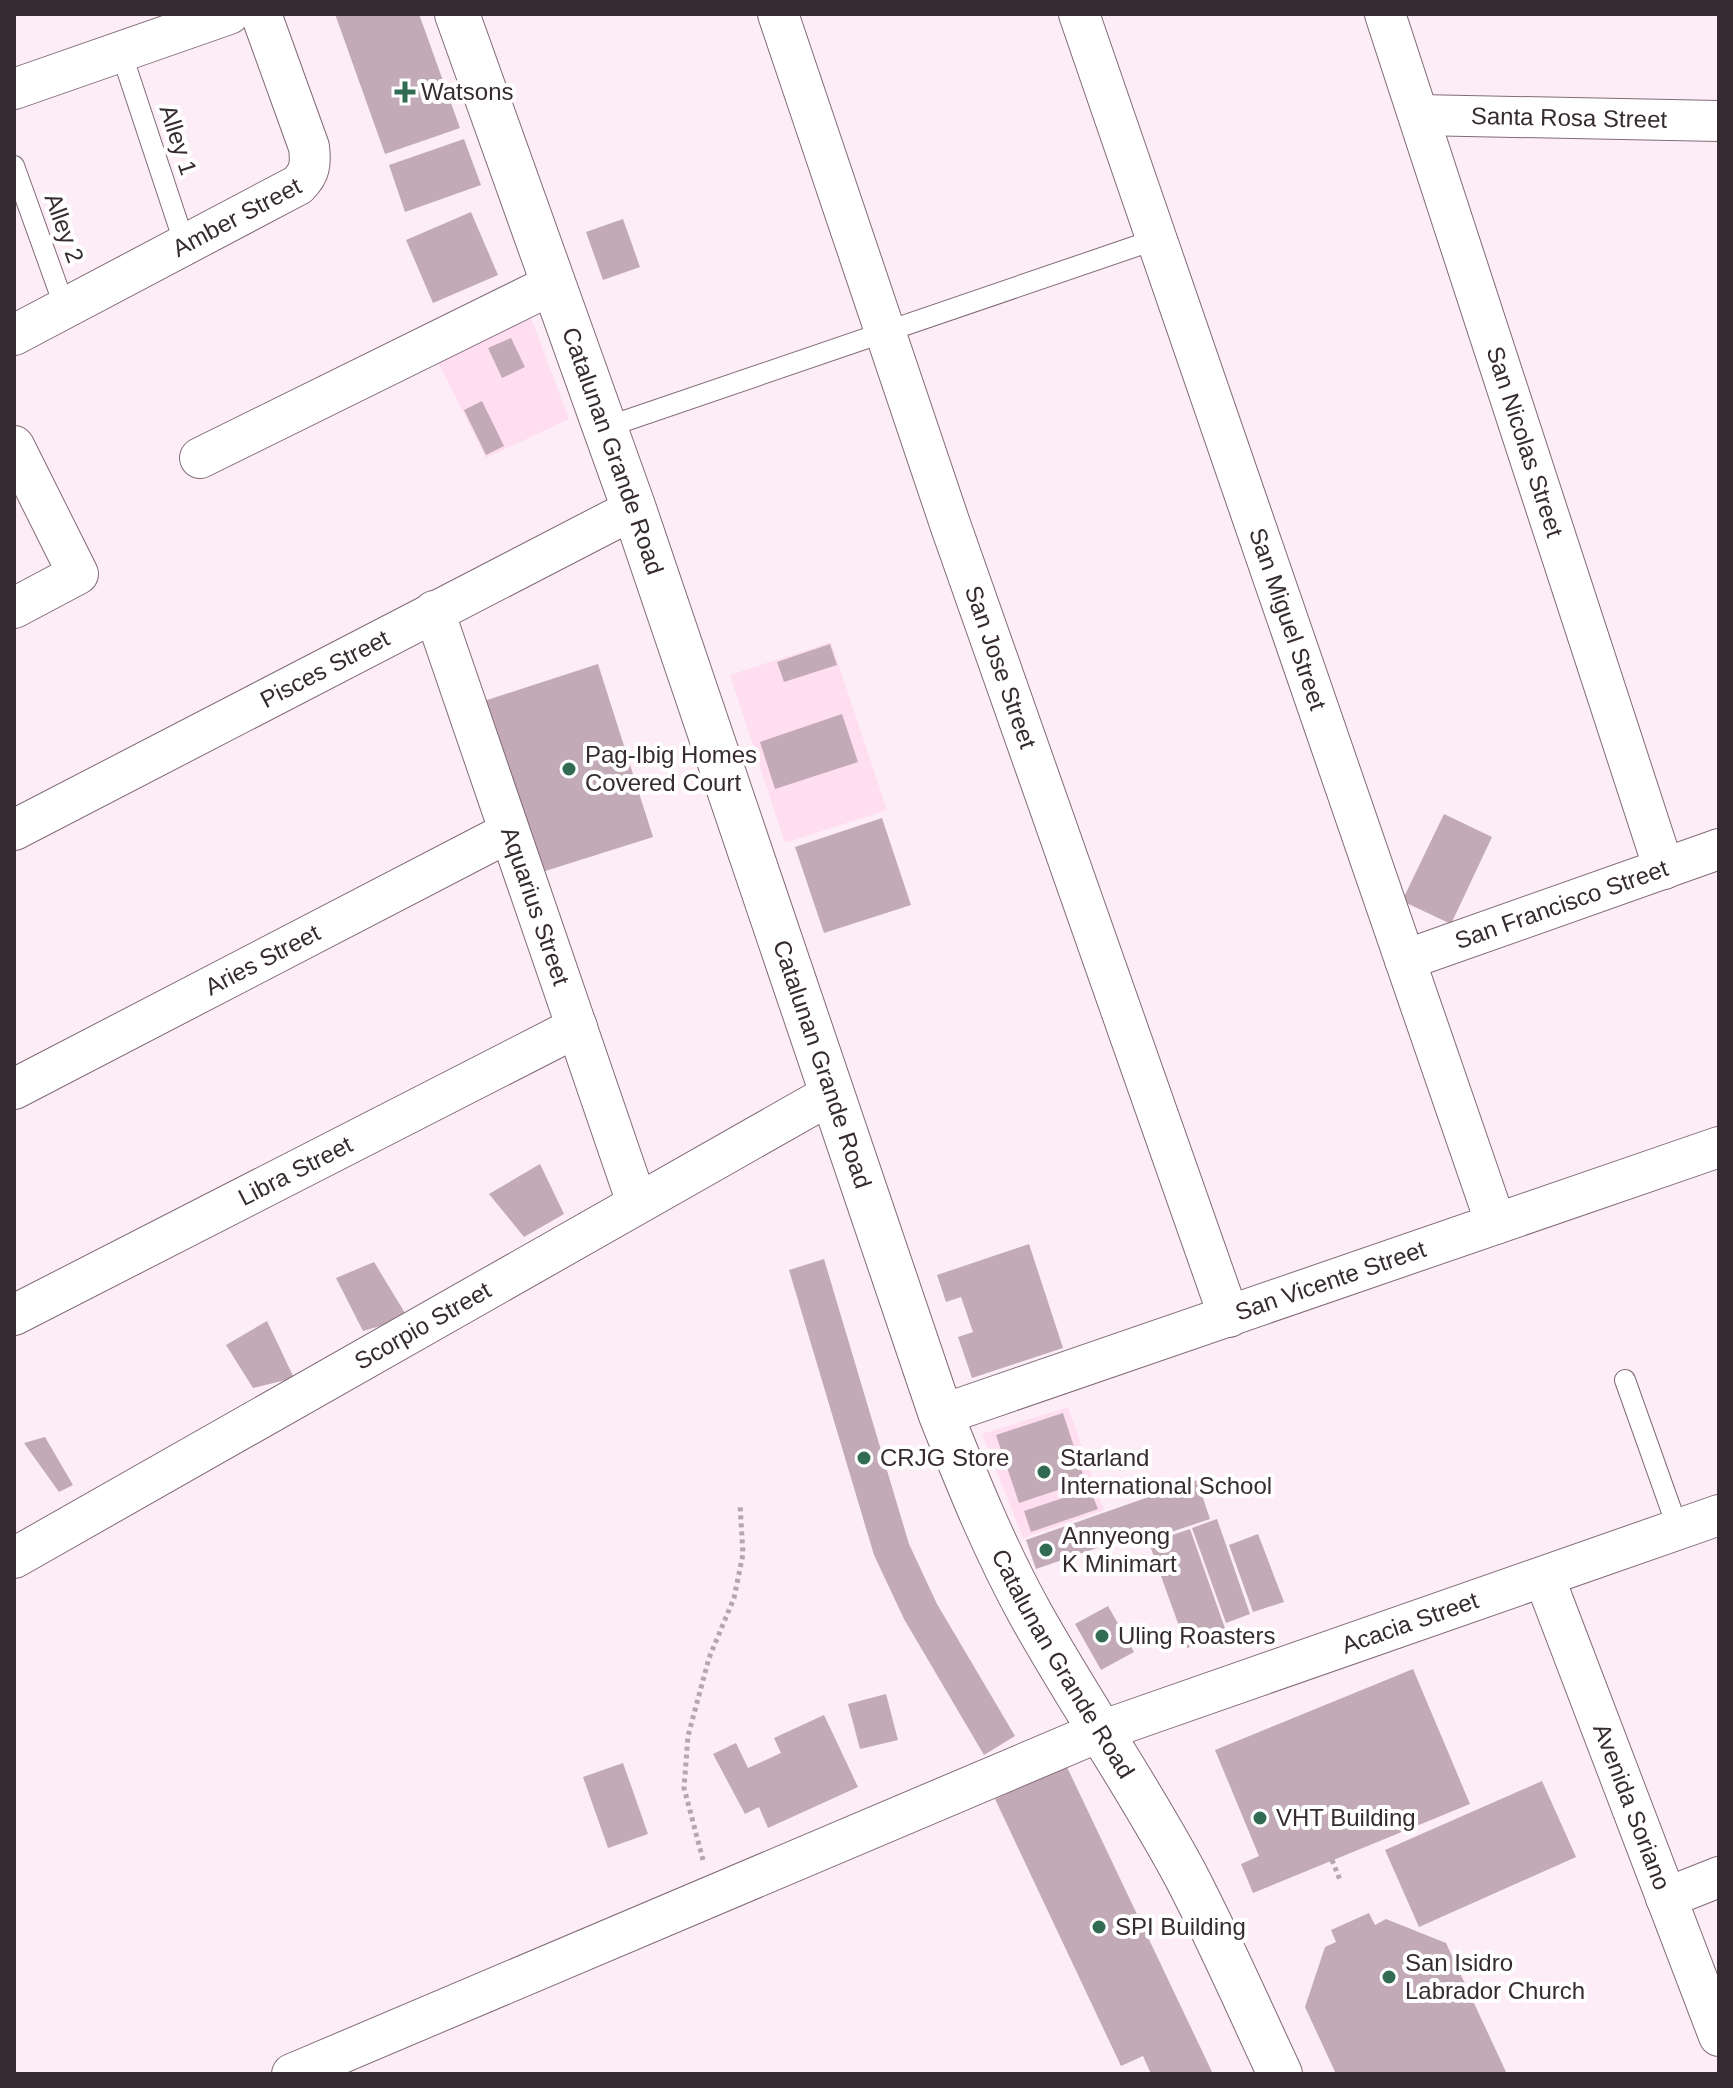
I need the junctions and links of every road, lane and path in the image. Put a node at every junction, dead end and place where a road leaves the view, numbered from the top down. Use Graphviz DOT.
graph roads {
  1 [pos="229,14"];
  2 [pos="261,14"];
  3 [pos="457,14"];
  4 [pos="778,14"];
  5 [pos="1079,14"];
  6 [pos="1385,14"];
  7 [pos="121,52"];
  8 [pos="14,89"];
  9 [pos="1419,115"];
  10 [pos="1719,121"];
  11 [pos="14,166"];
  12 [pos="1157,239"];
  13 [pos="185,245"];
  14 [pos="553,284"];
  15 [pos="65,308"];
  16 [pos="885,332"];
  17 [pos="14,335"];
  18 [pos="604,428"];
  19 [pos="14,446"];
  20 [pos="200,458"];
  21 [pos="634,509"];
  22 [pos="14,608"];
  23 [pos="434,611"];
  24 [pos="14,830"];
  25 [pos="509,832"];
  26 [pos="1719,849"];
  27 [pos="1664,869"];
  28 [pos="1405,960"];
  29 [pos="577,1027"];
  30 [pos="14,1089"];
  31 [pos="833,1093"];
  32 [pos="1719,1147"];
  33 [pos="637,1203"];
  34 [pos="1496,1224"];
  35 [pos="14,1315"];
  36 [pos="1229,1317"];
  37 [pos="1625,1380"];
  38 [pos="941,1415"];
  39 [pos="740,1504"];
  40 [pos="1719,1515"];
  41 [pos="1678,1529"];
  42 [pos="14,1558"];
  43 [pos="1544,1577"];
  44 [pos="1101,1731"];
  45 [pos="1332,1860"];
  46 [pos="1719,1877"];
  47 [pos="1340,1880"];
  48 [pos="714,1896"];
  49 [pos="1666,1898"];
  50 [pos="1719,2036"];
  51 [pos="292,2074"];
  52 [pos="1280,2074"];
  1 -- 7 [label="street"];
  2 -- 13 [label="street, Amber Street"];
  3 -- 14 [label="main road, Catalunan Grande Road"];
  4 -- 16 [label="street, San Jose Street"];
  5 -- 12 [label="street, San Miguel Street"];
  6 -- 9 [label="street, San Nicolas Street"];
  7 -- 8 [label="street"];
  7 -- 13 [label="lane, Alley 1"];
  9 -- 10 [label="street, Santa Rosa Street"];
  9 -- 27 [label="street, San Nicolas Street"];
  11 -- 15 [label="lane, Alley 2"];
  12 -- 16 [label="lane"];
  12 -- 28 [label="street, San Miguel Street"];
  13 -- 15 [label="street, Amber Street"];
  14 -- 18 [label="main road, Catalunan Grande Road"];
  14 -- 20 [label="street"];
  15 -- 17 [label="street, Amber Street"];
  16 -- 18 [label="lane"];
  16 -- 36 [label="street, San Jose Street"];
  18 -- 21 [label="main road, Catalunan Grande Road"];
  19 -- 22 [label="street"];
  21 -- 23 [label="street, Pisces Street"];
  21 -- 31 [label="main road, Catalunan Grande Road"];
  23 -- 24 [label="street, Pisces Street"];
  23 -- 25 [label="street, Aquarius Street"];
  25 -- 29 [label="street, Aquarius Street"];
  25 -- 30 [label="street, Aries Street"];
  26 -- 27 [label="street, San Francisco Street"];
  27 -- 28 [label="street, San Francisco Street"];
  28 -- 34 [label="street, San Miguel Street"];
  29 -- 33 [label="street, Aquarius Street"];
  29 -- 35 [label="street, Libra Street"];
  31 -- 33 [label="street, Scorpio Street"];
  31 -- 38 [label="main road, Catalunan Grande Road"];
  32 -- 34 [label="street, San Vicente Street"];
  33 -- 42 [label="street, Scorpio Street"];
  34 -- 36 [label="street, San Vicente Street"];
  36 -- 38 [label="street, San Vicente Street"];
  37 -- 41 [label="lane"];
  38 -- 44 [label="main road, Catalunan Grande Road"];
  39 -- 48 [label="path"];
  40 -- 41 [label="street, Acacia Street"];
  41 -- 43 [label="street, Acacia Street"];
  43 -- 44 [label="street, Acacia Street"];
  43 -- 49 [label="street, Avenida Soriano"];
  44 -- 48 [label="street, Acacia Street"];
  44 -- 52 [label="main road, Catalunan Grande Road"];
  45 -- 47 [label="path"];
  46 -- 49 [label="street"];
  48 -- 51 [label="street, Acacia Street"];
  49 -- 50 [label="street, Avenida Soriano"];
}
